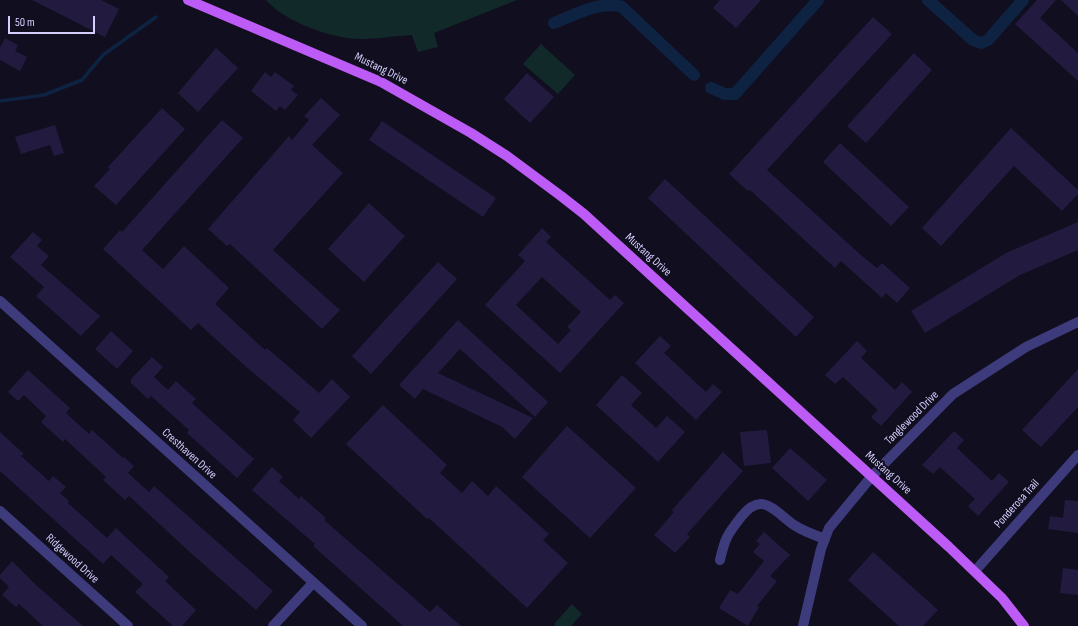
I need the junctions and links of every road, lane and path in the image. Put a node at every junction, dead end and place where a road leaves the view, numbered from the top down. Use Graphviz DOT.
graph roads {
  1 [pos="188,0"];
  2 [pos="0,301"];
  3 [pos="1078,322"];
  4 [pos="1078,454"];
  5 [pos="872,476"];
  6 [pos="0,511"];
  7 [pos="825,539"];
  8 [pos="720,560"];
  9 [pos="975,571"];
  10 [pos="313,583"];
  11 [pos="128,626"];
  12 [pos="273,626"];
  13 [pos="362,626"];
  14 [pos="803,626"];
  15 [pos="1024,626"];
  1 -- 5 [label="main road, Mustang Drive"];
  2 -- 10 [label="street, Cresthaven Drive"];
  3 -- 5 [label="street, Tanglewood Drive"];
  4 -- 9 [label="street, Ponderosa Trail"];
  5 -- 7 [label="street, Tanglewood Drive"];
  5 -- 9 [label="main road, Mustang Drive"];
  6 -- 11 [label="street, Ridgewood Drive"];
  7 -- 8 [label="street"];
  7 -- 14 [label="street, Tanglewood Drive"];
  9 -- 15 [label="main road, Mustang Drive"];
  10 -- 12 [label="street"];
  10 -- 13 [label="street, Cresthaven Drive"];
}
